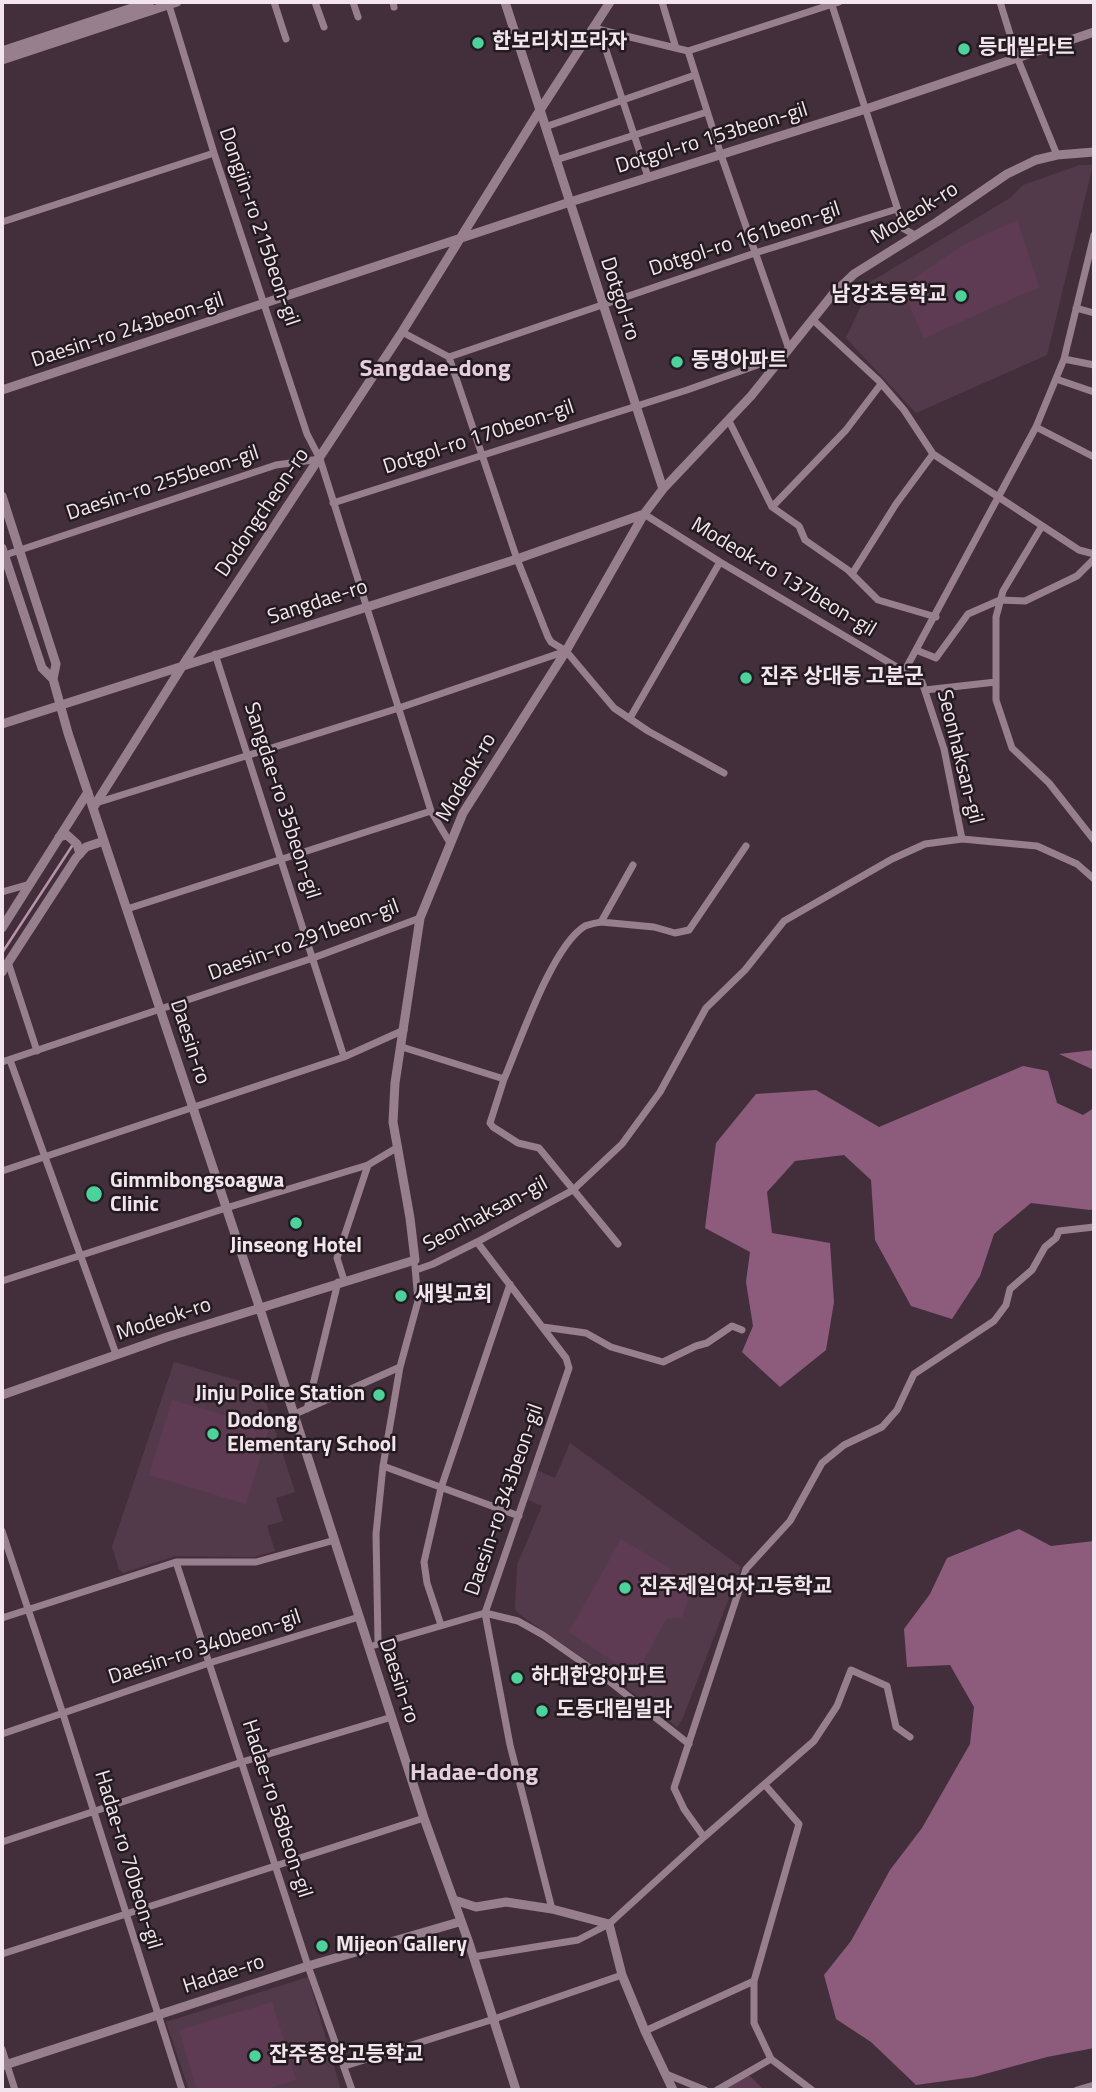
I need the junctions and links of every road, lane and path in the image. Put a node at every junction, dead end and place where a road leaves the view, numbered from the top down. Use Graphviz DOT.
graph roads {
  1 [pos="150,2"];
  2 [pos="274,2"];
  3 [pos="315,2"];
  4 [pos="353,2"];
  5 [pos="505,2"];
  6 [pos="610,2"];
  7 [pos="662,2"];
  8 [pos="1000,2"];
  9 [pos="171,3"];
  10 [pos="834,3"];
  11 [pos="358,17"];
  12 [pos="324,27"];
  13 [pos="596,29"];
  14 [pos="1094,32"];
  15 [pos="286,39"];
  16 [pos="676,48"];
  17 [pos="2,51"];
  18 [pos="688,51"];
  19 [pos="1017,57"];
  20 [pos="2,60"];
  21 [pos="695,75"];
  22 [pos="622,100"];
  23 [pos="866,109"];
  24 [pos="540,110"];
  25 [pos="707,112"];
  26 [pos="545,127"];
  27 [pos="633,135"];
  28 [pos="1094,152"];
  29 [pos="214,153"];
  30 [pos="721,155"];
  31 [pos="1057,155"];
  32 [pos="556,160"];
  33 [pos="648,177"];
  34 [pos="570,202"];
  35 [pos="897,209"];
  36 [pos="2,222"];
  37 [pos="915,235"];
  38 [pos="1094,235"];
  39 [pos="461,238"];
  40 [pos="755,253"];
  41 [pos="266,304"];
  42 [pos="603,305"];
  43 [pos="1076,308"];
  44 [pos="1094,313"];
  45 [pos="813,320"];
  46 [pos="401,332"];
  47 [pos="786,352"];
  48 [pos="449,357"];
  49 [pos="1064,359"];
  50 [pos="1094,365"];
  51 [pos="1056,379"];
  52 [pos="881,384"];
  53 [pos="2,390"];
  54 [pos="1094,392"];
  55 [pos="636,406"];
  56 [pos="729,421"];
  57 [pos="1036,428"];
  58 [pos="933,454"];
  59 [pos="482,456"];
  60 [pos="1094,457"];
  61 [pos="320,459"];
  62 [pos="663,489"];
  63 [pos="2,496"];
  64 [pos="999,499"];
  65 [pos="333,503"];
  66 [pos="772,507"];
  67 [pos="644,514"];
  68 [pos="1042,526"];
  69 [pos="19,550"];
  70 [pos="3,553"];
  71 [pos="1094,557"];
  72 [pos="517,559"];
  73 [pos="720,562"];
  74 [pos="852,574"];
  75 [pos="1000,600"];
  76 [pos="366,606"];
  77 [pos="936,617"];
  78 [pos="566,650"];
  79 [pos="916,650"];
  80 [pos="215,654"];
  81 [pos="184,666"];
  82 [pos="904,672"];
  83 [pos="53,680"];
  84 [pos="996,682"];
  85 [pos="925,690"];
  86 [pos="61,705"];
  87 [pos="399,708"];
  88 [pos="630,718"];
  89 [pos="2,724"];
  90 [pos="248,756"];
  91 [pos="724,773"];
  92 [pos="88,792"];
  93 [pos="94,806"];
  94 [pos="432,811"];
  95 [pos="59,837"];
  96 [pos="962,839"];
  97 [pos="1094,840"];
  98 [pos="104,841"];
  99 [pos="450,843"];
  100 [pos="746,846"];
  101 [pos="80,853"];
  102 [pos="281,858"];
  103 [pos="633,865"];
  104 [pos="1094,879"];
  105 [pos="30,884"];
  106 [pos="2,892"];
  107 [pos="127,909"];
  108 [pos="420,918"];
  109 [pos="601,922"];
  110 [pos="2,928"];
  111 [pos="313,958"];
  112 [pos="8,962"];
  113 [pos="2,972"];
  114 [pos="160,1010"];
  115 [pos="404,1030"];
  116 [pos="402,1047"];
  117 [pos="37,1051"];
  118 [pos="344,1057"];
  119 [pos="6,1061"];
  120 [pos="505,1079"];
  121 [pos="193,1108"];
  122 [pos="398,1147"];
  123 [pos="44,1157"];
  124 [pos="368,1165"];
  125 [pos="2,1171"];
  126 [pos="573,1190"];
  127 [pos="226,1208"];
  128 [pos="1094,1227"];
  129 [pos="477,1242"];
  130 [pos="618,1244"];
  131 [pos="79,1255"];
  132 [pos="415,1265"];
  133 [pos="2,1281"];
  134 [pos="341,1281"];
  135 [pos="510,1284"];
  136 [pos="260,1309"];
  137 [pos="543,1327"];
  138 [pos="742,1329"];
  139 [pos="116,1354"];
  140 [pos="400,1367"];
  141 [pos="2,1395"];
  142 [pos="307,1409"];
  143 [pos="295,1414"];
  144 [pos="383,1466"];
  145 [pos="441,1488"];
  146 [pos="519,1516"];
  147 [pos="2,1531"];
  148 [pos="335,1540"];
  149 [pos="176,1562"];
  150 [pos="28,1609"];
  151 [pos="485,1613"];
  152 [pos="359,1617"];
  153 [pos="2,1618"];
  154 [pos="441,1625"];
  155 [pos="378,1643"];
  156 [pos="369,1649"];
  157 [pos="209,1663"];
  158 [pos="63,1714"];
  159 [pos="391,1717"];
  160 [pos="2,1734"];
  161 [pos="910,1737"];
  162 [pos="689,1744"];
  163 [pos="242,1762"];
  164 [pos="765,1785"];
  165 [pos="93,1812"];
  166 [pos="424,1818"];
  167 [pos="704,1837"];
  168 [pos="2,1842"];
  169 [pos="276,1866"];
  170 [pos="454,1900"];
  171 [pos="552,1909"];
  172 [pos="126,1914"];
  173 [pos="459,1922"];
  174 [pos="609,1924"];
  175 [pos="2,1954"];
  176 [pos="473,1956"];
  177 [pos="308,1966"];
  178 [pos="622,1975"];
  179 [pos="754,1981"];
  180 [pos="157,2016"];
  181 [pos="494,2019"];
  182 [pos="645,2031"];
  183 [pos="2,2049"];
  184 [pos="771,2059"];
  185 [pos="4,2065"];
  186 [pos="345,2066"];
  187 [pos="666,2074"];
  188 [pos="1094,2085"];
  189 [pos="15,2090"];
  190 [pos="182,2090"];
  191 [pos="352,2090"];
  192 [pos="516,2090"];
  193 [pos="673,2090"];
  194 [pos="705,2090"];
  195 [pos="717,2090"];
  196 [pos="812,2090"];
  197 [pos="1077,2090"];
  1 -- 17 [label="street"];
  2 -- 15 [label="street"];
  3 -- 12 [label="street"];
  4 -- 11 [label="street"];
  5 -- 24 [label="street, Dotgol-ro"];
  6 -- 13 [label="street, Dodongcheon-ro"];
  7 -- 16 [label="street"];
  8 -- 19 [label="street"];
  9 -- 20 [label="street"];
  9 -- 29 [label="street, Dongjin-ro 215beon-gil"];
  10 -- 18 [label="street"];
  10 -- 23 [label="street"];
  13 -- 16 [label="street"];
  13 -- 22 [label="street"];
  13 -- 24 [label="street, Dodongcheon-ro"];
  14 -- 19 [label="street, Dotgol-ro 153beon-gil"];
  16 -- 18 [label="street"];
  18 -- 21 [label="street"];
  19 -- 23 [label="street, Dotgol-ro 153beon-gil"];
  19 -- 31 [label="street"];
  21 -- 22 [label="street"];
  21 -- 25 [label="street"];
  22 -- 26 [label="street"];
  22 -- 27 [label="street"];
  23 -- 30 [label="street, Dotgol-ro 153beon-gil"];
  23 -- 35 [label="street"];
  24 -- 26 [label="street, Dotgol-ro"];
  24 -- 39 [label="street, Dodongcheon-ro"];
  25 -- 27 [label="street"];
  25 -- 30 [label="street"];
  26 -- 32 [label="street, Dotgol-ro"];
  27 -- 32 [label="street"];
  27 -- 33 [label="street"];
  28 -- 31 [label="street, Modeok-ro"];
  29 -- 36 [label="street"];
  29 -- 41 [label="street, Dongjin-ro 215beon-gil"];
  30 -- 33 [label="street, Dotgol-ro 153beon-gil"];
  30 -- 40 [label="street"];
  31 -- 37 [label="street, Modeok-ro"];
  32 -- 34 [label="street, Dotgol-ro"];
  33 -- 34 [label="street, Dotgol-ro 153beon-gil"];
  34 -- 39 [label="street"];
  34 -- 42 [label="street, Dotgol-ro"];
  35 -- 37 [label="street"];
  35 -- 40 [label="street, Dotgol-ro 161beon-gil"];
  37 -- 45 [label="street, Modeok-ro"];
  38 -- 43 [label="street"];
  39 -- 41 [label="street"];
  39 -- 46 [label="street, Dodongcheon-ro"];
  40 -- 42 [label="street, Dotgol-ro 161beon-gil"];
  40 -- 47 [label="street"];
  41 -- 53 [label="street, Daesin-ro 243beon-gil"];
  41 -- 61 [label="street, Dongjin-ro 215beon-gil"];
  42 -- 48 [label="street, Dotgol-ro 161beon-gil"];
  42 -- 55 [label="street, Dotgol-ro"];
  43 -- 44 [label="street"];
  43 -- 49 [label="street"];
  45 -- 47 [label="street, Modeok-ro"];
  45 -- 52 [label="street"];
  46 -- 48 [label="street"];
  46 -- 61 [label="street, Dodongcheon-ro"];
  47 -- 55 [label="street"];
  47 -- 56 [label="street, Modeok-ro"];
  48 -- 59 [label="street"];
  49 -- 50 [label="street"];
  49 -- 51 [label="street"];
  51 -- 54 [label="street"];
  51 -- 57 [label="street"];
  52 -- 58 [label="street"];
  52 -- 66 [label="street"];
  55 -- 59 [label="street, Dotgol-ro 170beon-gil"];
  55 -- 62 [label="street, Dotgol-ro"];
  56 -- 62 [label="street, Modeok-ro"];
  56 -- 66 [label="street"];
  57 -- 60 [label="street"];
  57 -- 64 [label="street"];
  58 -- 64 [label="street"];
  58 -- 74 [label="street"];
  59 -- 65 [label="street, Dotgol-ro 170beon-gil"];
  59 -- 72 [label="street"];
  61 -- 65 [label="street, Dongjin-ro 215beon-gil"];
  61 -- 69 [label="street, Daesin-ro 255beon-gil"];
  61 -- 81 [label="street, Dodongcheon-ro"];
  62 -- 67 [label="street, Modeok-ro"];
  63 -- 69 [label="street, Daesin-ro"];
  64 -- 68 [label="street"];
  64 -- 77 [label="street"];
  65 -- 76 [label="street, Dongjin-ro 215beon-gil"];
  66 -- 74 [label="street"];
  67 -- 72 [label="street, Sangdae-ro"];
  67 -- 73 [label="street, Modeok-ro 137beon-gil"];
  67 -- 78 [label="street, Modeok-ro"];
  68 -- 71 [label="street"];
  68 -- 75 [label="street"];
  69 -- 70 [label="street, Daesin-ro 255beon-gil"];
  69 -- 83 [label="street, Daesin-ro"];
  70 -- 83 [label="street, Daesin-ro"];
  71 -- 75 [label="street"];
  72 -- 76 [label="street, Sangdae-ro"];
  72 -- 78 [label="street"];
  73 -- 82 [label="street, Modeok-ro 137beon-gil"];
  73 -- 88 [label="street"];
  74 -- 77 [label="street"];
  75 -- 79 [label="street"];
  75 -- 84 [label="street"];
  76 -- 80 [label="street, Sangdae-ro"];
  76 -- 87 [label="street, Dongjin-ro 215beon-gil"];
  77 -- 79 [label="street"];
  78 -- 87 [label="street"];
  78 -- 88 [label="street"];
  78 -- 99 [label="street, Modeok-ro"];
  79 -- 82 [label="street"];
  80 -- 81 [label="street, Sangdae-ro"];
  80 -- 90 [label="street, Sangdae-ro 35beon-gil"];
  81 -- 86 [label="street, Sangdae-ro"];
  81 -- 93 [label="street, Dodongcheon-ro"];
  82 -- 85 [label="street, Seonhaksan-gil"];
  83 -- 86 [label="street, Daesin-ro"];
  84 -- 85 [label="street"];
  84 -- 97 [label="street"];
  85 -- 96 [label="street, Seonhaksan-gil"];
  86 -- 89 [label="street, Sangdae-ro"];
  86 -- 92 [label="street, Daesin-ro"];
  87 -- 90 [label="street"];
  87 -- 94 [label="street, Dongjin-ro 215beon-gil"];
  88 -- 91 [label="street"];
  90 -- 93 [label="street"];
  90 -- 102 [label="street, Sangdae-ro 35beon-gil"];
  92 -- 93 [label="street, Daesin-ro"];
  92 -- 95 [label="street"];
  93 -- 98 [label="street, Daesin-ro"];
  94 -- 99 [label="street, Dongjin-ro 215beon-gil"];
  94 -- 102 [label="street"];
  95 -- 101 [label="street"];
  95 -- 105 [label="street"];
  96 -- 104 [label="street"];
  96 -- 126 [label="street, Seonhaksan-gil"];
  98 -- 101 [label="street"];
  98 -- 107 [label="street, Daesin-ro"];
  99 -- 108 [label="street, Modeok-ro"];
  100 -- 109 [label="street"];
  101 -- 112 [label="street"];
  102 -- 107 [label="street"];
  102 -- 111 [label="street, Sangdae-ro 35beon-gil"];
  103 -- 109 [label="street"];
  105 -- 106 [label="street"];
  105 -- 110 [label="street"];
  107 -- 114 [label="street, Daesin-ro"];
  108 -- 111 [label="street, Daesin-ro 291beon-gil"];
  108 -- 115 [label="street, Modeok-ro"];
  109 -- 120 [label="street"];
  111 -- 114 [label="street, Daesin-ro 291beon-gil"];
  111 -- 118 [label="street, Sangdae-ro 35beon-gil"];
  112 -- 113 [label="street"];
  112 -- 117 [label="street"];
  114 -- 117 [label="street, Daesin-ro 291beon-gil"];
  114 -- 121 [label="street, Daesin-ro"];
  115 -- 116 [label="street, Modeok-ro"];
  115 -- 118 [label="street"];
  116 -- 120 [label="street"];
  116 -- 122 [label="street, Modeok-ro"];
  117 -- 119 [label="street, Daesin-ro 291beon-gil"];
  118 -- 121 [label="street"];
  119 -- 123 [label="street"];
  120 -- 126 [label="street"];
  121 -- 123 [label="street"];
  121 -- 127 [label="street, Daesin-ro"];
  122 -- 124 [label="street"];
  122 -- 132 [label="street, Modeok-ro"];
  123 -- 125 [label="street"];
  123 -- 131 [label="street"];
  124 -- 127 [label="street"];
  124 -- 134 [label="street"];
  126 -- 129 [label="street, Seonhaksan-gil"];
  126 -- 130 [label="street, Seonhaksan-gil"];
  127 -- 131 [label="street"];
  127 -- 136 [label="street, Daesin-ro"];
  128 -- 162 [label="street"];
  129 -- 132 [label="street, Seonhaksan-gil"];
  129 -- 135 [label="street"];
  131 -- 133 [label="street"];
  131 -- 139 [label="street"];
  132 -- 134 [label="street, Modeok-ro"];
  132 -- 140 [label="street"];
  134 -- 136 [label="street, Modeok-ro"];
  134 -- 142 [label="street"];
  135 -- 137 [label="street"];
  135 -- 145 [label="street"];
  136 -- 139 [label="street, Modeok-ro"];
  136 -- 143 [label="street, Daesin-ro"];
  137 -- 138 [label="street"];
  137 -- 146 [label="street, Daesin-ro 343beon-gil"];
  139 -- 141 [label="street, Modeok-ro"];
  140 -- 142 [label="street"];
  140 -- 144 [label="street"];
  142 -- 143 [label="street"];
  143 -- 148 [label="street, Daesin-ro"];
  144 -- 145 [label="street"];
  144 -- 155 [label="street"];
  145 -- 146 [label="street"];
  145 -- 154 [label="street"];
  146 -- 151 [label="street, Daesin-ro 343beon-gil"];
  147 -- 150 [label="street, Hadae-ro 70beon-gil"];
  148 -- 149 [label="street"];
  148 -- 152 [label="street, Daesin-ro"];
  149 -- 150 [label="street"];
  149 -- 157 [label="street, Hadae-ro 58beon-gil"];
  150 -- 153 [label="street"];
  150 -- 158 [label="street, Hadae-ro 70beon-gil"];
  151 -- 154 [label="street, Daesin-ro 343beon-gil"];
  151 -- 162 [label="street"];
  151 -- 171 [label="street"];
  152 -- 156 [label="street, Daesin-ro"];
  152 -- 157 [label="street, Daesin-ro 340beon-gil"];
  154 -- 155 [label="street, Daesin-ro 343beon-gil"];
  155 -- 156 [label="street, Daesin-ro 343beon-gil"];
  156 -- 159 [label="street, Daesin-ro"];
  157 -- 158 [label="street, Daesin-ro 340beon-gil"];
  157 -- 163 [label="street, Hadae-ro 58beon-gil"];
  158 -- 160 [label="street, Daesin-ro 340beon-gil"];
  158 -- 165 [label="street, Hadae-ro 70beon-gil"];
  159 -- 163 [label="street"];
  159 -- 166 [label="street, Daesin-ro"];
  161 -- 164 [label="street"];
  162 -- 167 [label="street"];
  163 -- 165 [label="street"];
  163 -- 169 [label="street, Hadae-ro 58beon-gil"];
  164 -- 167 [label="street"];
  164 -- 179 [label="street"];
  165 -- 168 [label="street"];
  165 -- 172 [label="street, Hadae-ro 70beon-gil"];
  166 -- 169 [label="street"];
  166 -- 170 [label="street, Daesin-ro"];
  167 -- 174 [label="street"];
  169 -- 172 [label="street"];
  169 -- 177 [label="street, Hadae-ro 58beon-gil"];
  170 -- 171 [label="street"];
  170 -- 173 [label="street, Daesin-ro"];
  171 -- 174 [label="street"];
  172 -- 175 [label="street"];
  172 -- 180 [label="street, Hadae-ro 70beon-gil"];
  173 -- 176 [label="street, Daesin-ro"];
  173 -- 177 [label="street, Hadae-ro"];
  174 -- 176 [label="street"];
  174 -- 178 [label="street"];
  176 -- 181 [label="street, Daesin-ro"];
  177 -- 180 [label="street, Hadae-ro"];
  177 -- 186 [label="street, Hadae-ro 58beon-gil"];
  178 -- 181 [label="street"];
  178 -- 182 [label="street"];
  179 -- 182 [label="street"];
  179 -- 184 [label="street"];
  180 -- 185 [label="street, Hadae-ro"];
  180 -- 190 [label="street, Hadae-ro 70beon-gil"];
  181 -- 186 [label="street"];
  181 -- 192 [label="street, Daesin-ro"];
  182 -- 187 [label="street"];
  183 -- 185 [label="street"];
  184 -- 195 [label="street"];
  184 -- 196 [label="street"];
  185 -- 189 [label="street"];
  186 -- 191 [label="street, Hadae-ro 58beon-gil"];
  187 -- 193 [label="street"];
  187 -- 194 [label="street"];
  188 -- 197 [label="street"];
}
